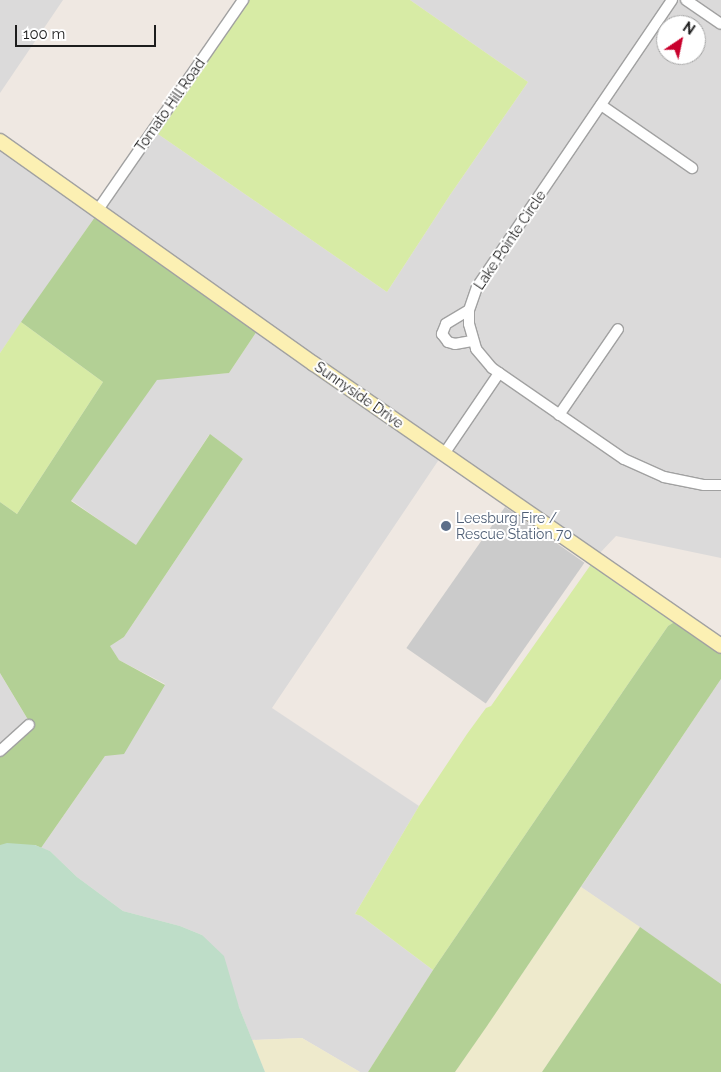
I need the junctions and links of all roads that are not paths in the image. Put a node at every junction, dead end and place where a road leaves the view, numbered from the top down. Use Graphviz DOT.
graph roads {
  1 [pos="243,0"];
  2 [pos="672,0"];
  3 [pos="686,0"];
  4 [pos="721,24"];
  5 [pos="601,105"];
  6 [pos="0,141"];
  7 [pos="692,168"];
  8 [pos="97,211"];
  9 [pos="469,310"];
  10 [pos="618,329"];
  11 [pos="472,341"];
  12 [pos="499,373"];
  13 [pos="559,414"];
  14 [pos="444,454"];
  15 [pos="721,486"];
  16 [pos="721,646"];
  17 [pos="29,725"];
  18 [pos="0,751"];
  1 -- 8 [label="street, Tomato Hill Road"];
  2 -- 5 [label="street, Lake Pointe Circle"];
  3 -- 4 [label="street"];
  5 -- 7 [label="street"];
  5 -- 9 [label="street, Lake Pointe Circle"];
  6 -- 8 [label="street, Sunnyside Drive"];
  8 -- 14 [label="street, Sunnyside Drive"];
  9 -- 11 [label="street, Lake Pointe Circle"];
  9 -- 11 [label="street"];
  10 -- 13 [label="street"];
  11 -- 12 [label="street, Lake Pointe Circle"];
  12 -- 13 [label="street, Lake Pointe Circle"];
  12 -- 14 [label="street"];
  13 -- 15 [label="street, Lake Pointe Circle"];
  14 -- 16 [label="street, Sunnyside Drive"];
  17 -- 18 [label="street"];
}
